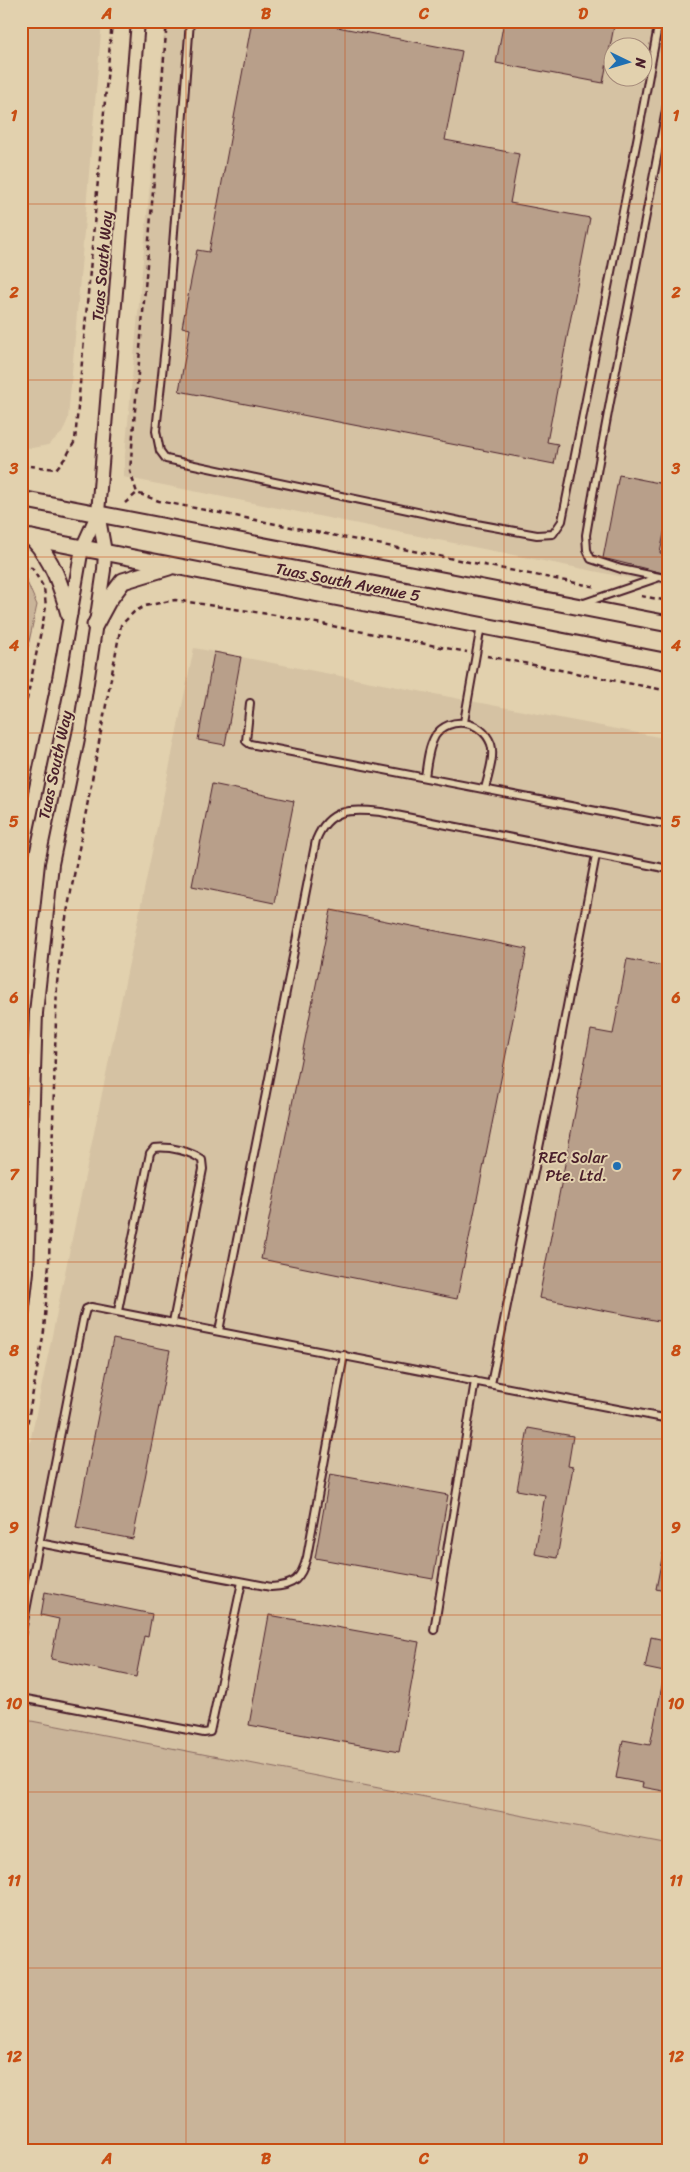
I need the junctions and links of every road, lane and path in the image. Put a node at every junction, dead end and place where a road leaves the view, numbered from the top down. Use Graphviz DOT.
graph roads {
  1 [pos="112,21"];
  2 [pos="138,21"];
  3 [pos="167,21"];
  4 [pos="190,21"];
  5 [pos="659,21"];
  6 [pos="669,94"];
  7 [pos="21,465"];
  8 [pos="137,493"];
  9 [pos="21,499"];
  10 [pos="125,503"];
  11 [pos="98,513"];
  12 [pos="27,537"];
  13 [pos="82,548"];
  14 [pos="105,552"];
  15 [pos="21,566"];
  16 [pos="175,566"];
  17 [pos="659,577"];
  18 [pos="669,579"];
  19 [pos="618,591"];
  20 [pos="669,601"];
  21 [pos="576,606"];
  22 [pos="69,614"];
  23 [pos="669,624"];
  24 [pos="95,625"];
  25 [pos="481,626"];
  26 [pos="476,654"];
  27 [pos="669,662"];
  28 [pos="669,691"];
  29 [pos="250,703"];
  30 [pos="464,722"];
  31 [pos="21,728"];
  32 [pos="425,777"];
  33 [pos="485,789"];
  34 [pos="669,825"];
  35 [pos="596,855"];
  36 [pos="21,859"];
  37 [pos="669,869"];
  38 [pos="118,1311"];
  39 [pos="172,1322"];
  40 [pos="21,1324"];
  41 [pos="219,1331"];
  42 [pos="344,1355"];
  43 [pos="475,1381"];
  44 [pos="490,1384"];
  45 [pos="669,1418"];
  46 [pos="21,1458"];
  47 [pos="39,1542"];
  48 [pos="242,1582"];
  49 [pos="434,1630"];
  50 [pos="21,1636"];
  51 [pos="21,1698"];
  1 -- 7 [label="path"];
  2 -- 11 [label="street, Tuas South Way"];
  3 -- 8 [label="path"];
  4 -- 5 [label="lane"];
  6 -- 17 [label="lane"];
  8 -- 10 [label="path"];
  8 -- 19 [label="path"];
  9 -- 11 [label="street, Tuas South Avenue 5"];
  11 -- 13 [label="street, Tuas South Way"];
  11 -- 14 [label="street, Tuas South Way"];
  11 -- 21 [label="street, Tuas South Avenue 5"];
  12 -- 13 [label="street, Tuas South Avenue 5"];
  12 -- 22 [label="street"];
  13 -- 14 [label="street, Tuas South Avenue 5"];
  13 -- 22 [label="street, Tuas South Way"];
  14 -- 16 [label="street, Tuas South Avenue 5"];
  14 -- 24 [label="street, Tuas South Way"];
  15 -- 31 [label="path"];
  16 -- 24 [label="street"];
  16 -- 25 [label="street, Tuas South Avenue 5"];
  17 -- 18 [label="lane"];
  17 -- 19 [label="lane"];
  19 -- 20 [label="path"];
  19 -- 21 [label="lane"];
  21 -- 23 [label="street, Tuas South Avenue 5"];
  22 -- 36 [label="street, Tuas South Way"];
  24 -- 40 [label="street, Tuas South Way"];
  25 -- 26 [label="lane"];
  25 -- 27 [label="street, Tuas South Avenue 5"];
  26 -- 28 [label="path"];
  26 -- 30 [label="lane"];
  26 -- 46 [label="path"];
  29 -- 32 [label="lane"];
  30 -- 32 [label="lane"];
  30 -- 33 [label="lane"];
  32 -- 33 [label="lane"];
  33 -- 34 [label="lane"];
  35 -- 37 [label="lane"];
  35 -- 41 [label="lane"];
  35 -- 44 [label="lane"];
  38 -- 39 [label="lane"];
  38 -- 39 [label="lane"];
  38 -- 47 [label="lane"];
  39 -- 41 [label="lane"];
  41 -- 42 [label="lane"];
  42 -- 43 [label="lane"];
  42 -- 48 [label="lane"];
  43 -- 44 [label="lane"];
  43 -- 49 [label="lane"];
  44 -- 45 [label="lane"];
  47 -- 48 [label="lane"];
  47 -- 50 [label="lane"];
  48 -- 51 [label="lane"];
}
